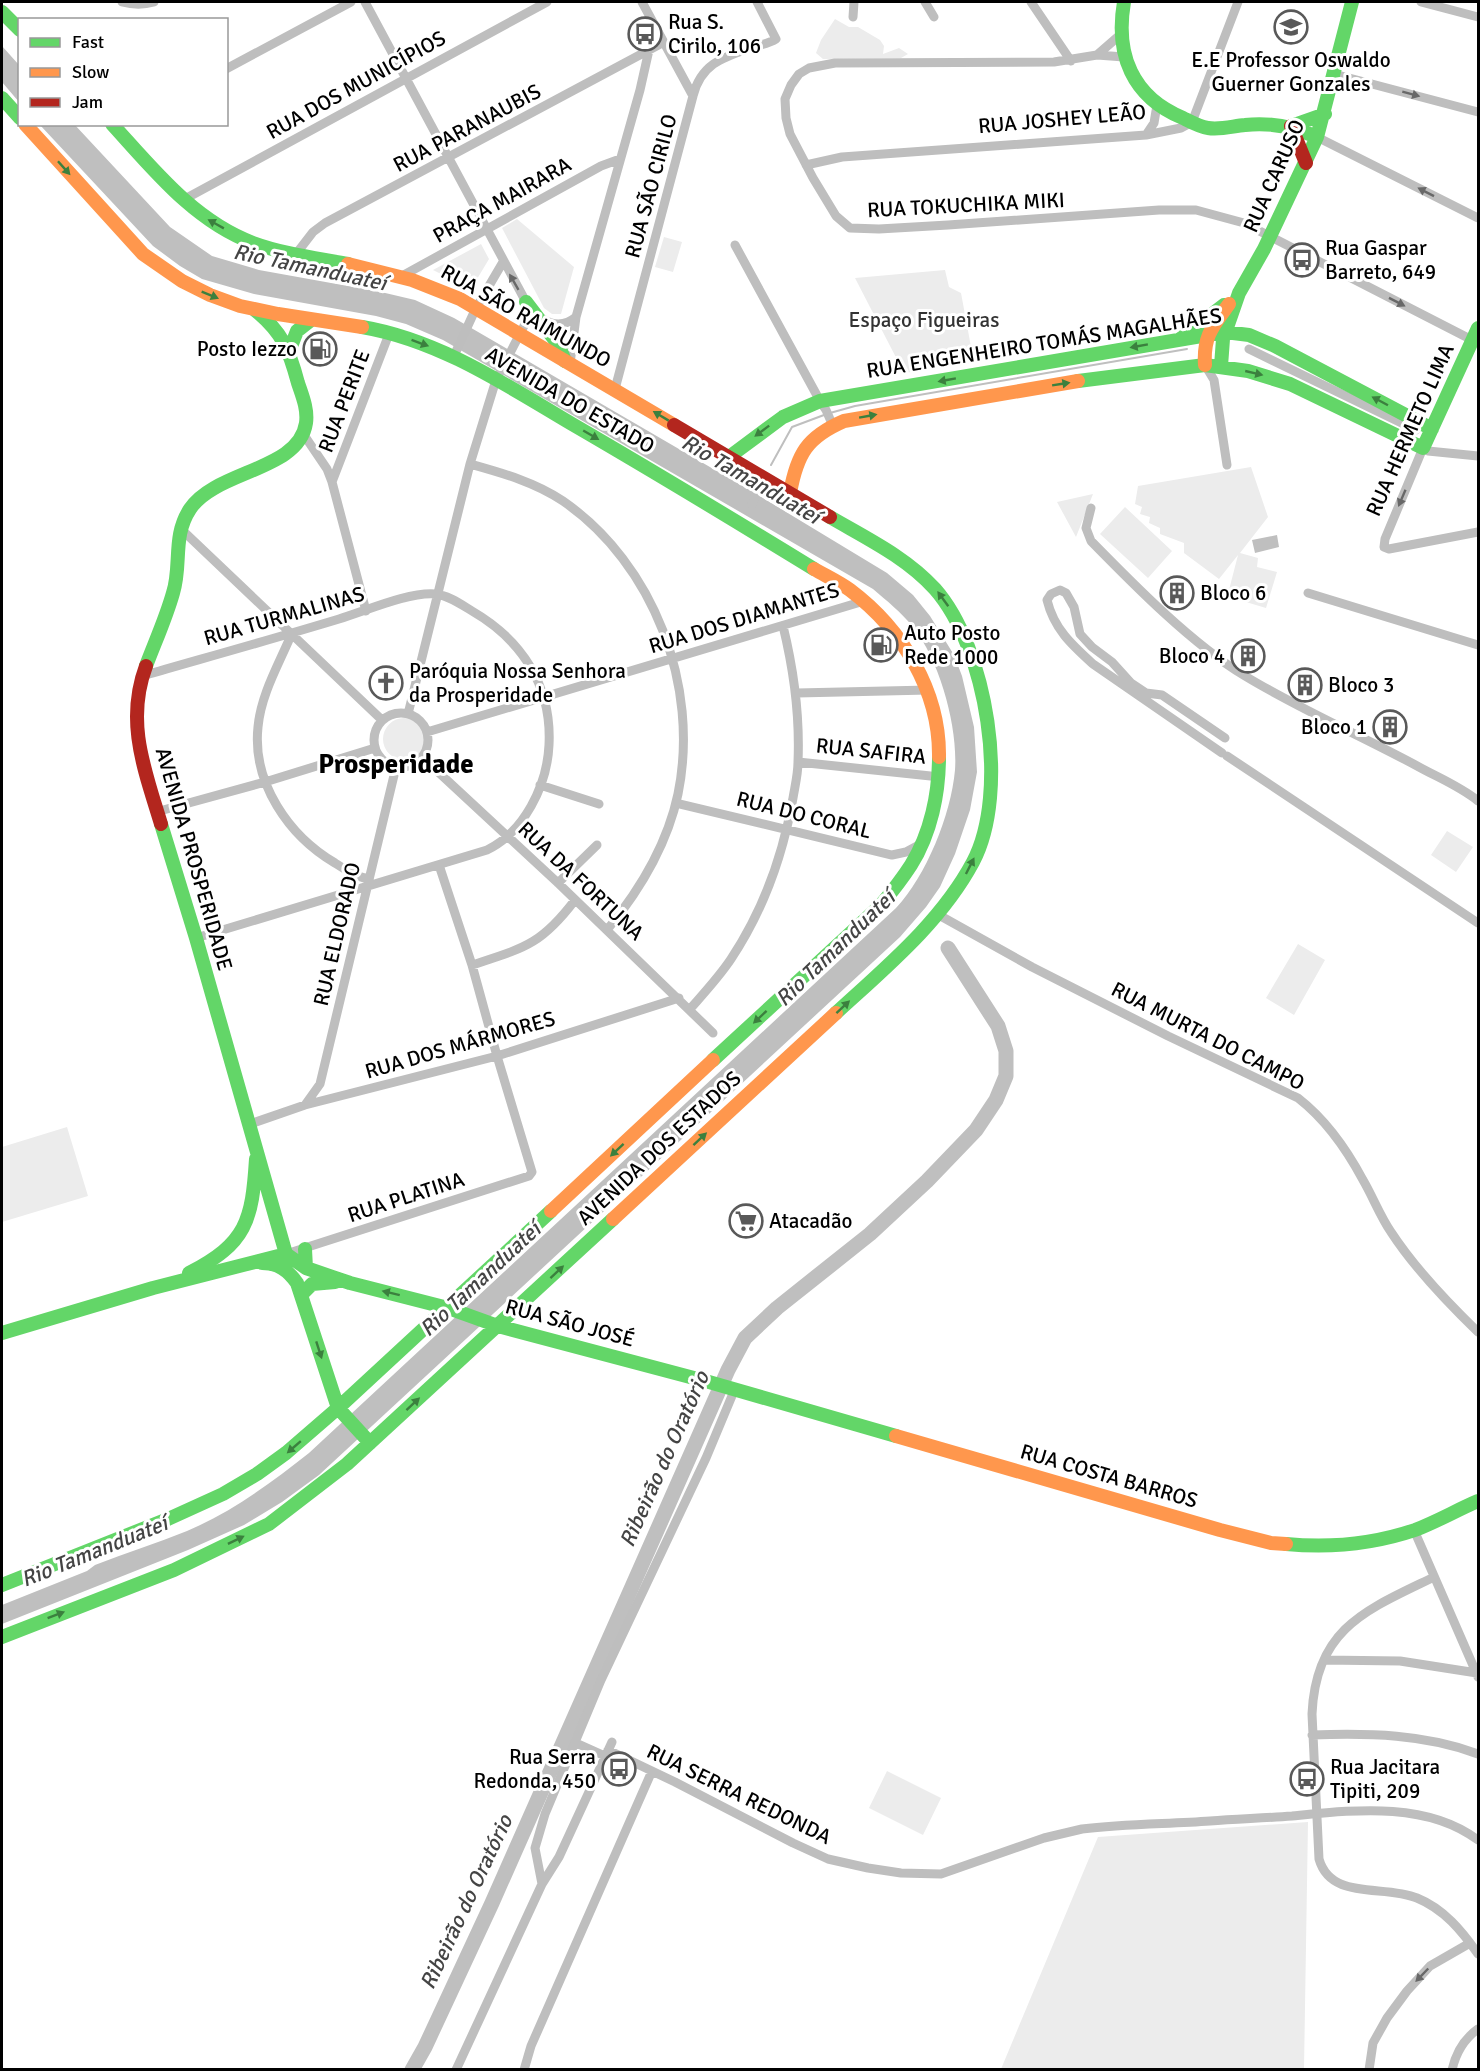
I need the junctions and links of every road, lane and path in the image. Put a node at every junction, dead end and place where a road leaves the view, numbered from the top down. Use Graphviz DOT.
graph roads {
  1 [pos="122,2"];
  2 [pos="154,2"];
  3 [pos="351,2"];
  4 [pos="365,2"];
  5 [pos="547,2"];
  6 [pos="642,2"];
  7 [pos="757,2"];
  8 [pos="854,2"];
  9 [pos="925,2"];
  10 [pos="1031,2"];
  11 [pos="1238,2"];
  12 [pos="1352,2"];
  13 [pos="1421,2"];
  14 [pos="1121,5"];
  15 [pos="2,12"];
  16 [pos="853,16"];
  17 [pos="934,17"];
  18 [pos="1479,17"];
  19 [pos="18,28"];
  20 [pos="1120,34"];
  21 [pos="664,42"];
  22 [pos="649,50"];
  23 [pos="1097,55"];
  24 [pos="1124,57"];
  25 [pos="1071,61"];
  26 [pos="228,68"];
  27 [pos="1334,74"];
  28 [pos="405,79"];
  29 [pos="693,96"];
  30 [pos="2,98"];
  31 [pos="1157,105"];
  32 [pos="1479,112"];
  33 [pos="1325,114"];
  34 [pos="18,116"];
  35 [pos="1192,122"];
  36 [pos="27,126"];
  37 [pos="114,126"];
  38 [pos="1291,126"];
  39 [pos="1146,135"];
  40 [pos="1317,137"];
  41 [pos="448,159"];
  42 [pos="620,159"];
  43 [pos="1306,163"];
  44 [pos="806,165"];
  45 [pos="183,200"];
  46 [pos="1479,218"];
  47 [pos="486,229"];
  48 [pos="1270,236"];
  49 [pos="735,245"];
  50 [pos="296,254"];
  51 [pos="503,262"];
  52 [pos="402,276"];
  53 [pos="1234,301"];
  54 [pos="528,306"];
  55 [pos="255,310"];
  56 [pos="473,313"];
  57 [pos="576,316"];
  58 [pos="311,320"];
  59 [pos="389,334"];
  60 [pos="520,334"];
  61 [pos="1224,335"];
  62 [pos="1249,335"];
  63 [pos="1206,337"];
  64 [pos="1477,337"];
  65 [pos="1179,339"];
  66 [pos="290,349"];
  67 [pos="454,353"];
  68 [pos="567,362"];
  69 [pos="1205,363"];
  70 [pos="1221,363"];
  71 [pos="497,377"];
  72 [pos="1214,380"];
  73 [pos="615,388"];
  74 [pos="823,406"];
  75 [pos="832,424"];
  76 [pos="1432,429"];
  77 [pos="304,435"];
  78 [pos="1423,448"];
  79 [pos="1479,456"];
  80 [pos="729,457"];
  81 [pos="470,464"];
  82 [pos="1227,465"];
  83 [pos="332,482"];
  84 [pos="790,493"];
  85 [pos="1091,508"];
  86 [pos="180,528"];
  87 [pos="1479,531"];
  88 [pos="1308,593"];
  89 [pos="438,594"];
  90 [pos="865,600"];
  91 [pos="366,611"];
  92 [pos="783,626"];
  93 [pos="292,633"];
  94 [pos="1479,645"];
  95 [pos="672,658"];
  96 [pos="142,676"];
  97 [pos="929,690"];
  98 [pos="796,693"];
  99 [pos="543,696"];
  100 [pos="408,714"];
  101 [pos="382,720"];
  102 [pos="427,732"];
  103 [pos="1225,738"];
  104 [pos="375,748"];
  105 [pos="422,758"];
  106 [pos="798,762"];
  107 [pos="396,767"];
  108 [pos="940,777"];
  109 [pos="265,782"];
  110 [pos="540,785"];
  111 [pos="1479,801"];
  112 [pos="676,803"];
  113 [pos="599,804"];
  114 [pos="156,812"];
  115 [pos="786,830"];
  116 [pos="508,838"];
  117 [pos="922,844"];
  118 [pos="597,845"];
  119 [pos="439,865"];
  120 [pos="367,883"];
  121 [pos="558,883"];
  122 [pos="575,900"];
  123 [pos="880,906"];
  124 [pos="937,914"];
  125 [pos="1479,923"];
  126 [pos="607,930"];
  127 [pos="196,938"];
  128 [pos="472,965"];
  129 [pos="679,998"];
  130 [pos="690,1009"];
  131 [pos="713,1033"];
  132 [pos="497,1056"];
  133 [pos="305,1105"];
  134 [pos="250,1124"];
  135 [pos="256,1146"];
  136 [pos="274,1212"];
  137 [pos="250,1214"];
  138 [pos="228,1249"];
  139 [pos="305,1249"];
  140 [pos="286,1254"];
  141 [pos="252,1263"];
  142 [pos="234,1268"];
  143 [pos="306,1268"];
  144 [pos="350,1283"];
  145 [pos="153,1288"];
  146 [pos="302,1294"];
  147 [pos="453,1309"];
  148 [pos="494,1324"];
  149 [pos="1479,1332"];
  150 [pos="2,1333"];
  151 [pos="730,1390"];
  152 [pos="341,1412"];
  153 [pos="367,1440"];
  154 [pos="1479,1501"];
  155 [pos="1414,1530"];
  156 [pos="1434,1577"];
  157 [pos="2,1585"];
  158 [pos="2,1637"];
  159 [pos="1324,1660"];
  160 [pos="1478,1675"];
  161 [pos="1312,1735"];
  162 [pos="576,1743"];
  163 [pos="608,1749"];
  164 [pos="1479,1754"];
  165 [pos="652,1771"];
  166 [pos="1316,1813"];
  167 [pos="1479,1840"];
  168 [pos="542,1884"];
  169 [pos="1470,1943"];
  170 [pos="1479,1954"];
  171 [pos="1479,2029"];
  172 [pos="526,2069"];
  173 [pos="456,2070"];
  174 [pos="1369,2070"];
  175 [pos="1452,2070"];
  1 -- 2 [label="street"];
  3 -- 26 [label="street"];
  4 -- 28 [label="street"];
  5 -- 28 [label="street, RUA DOS MUNICÍPIOS"];
  6 -- 21 [label="street, RUA SÃO CIRILO"];
  7 -- 29 [label="street"];
  8 -- 16 [label="street"];
  9 -- 17 [label="street"];
  10 -- 25 [label="street"];
  11 -- 35 [label="street"];
  12 -- 27 [label="main road, RUA CARUSO"];
  13 -- 18 [label="street"];
  14 -- 20 [label="main road"];
  15 -- 19 [label="main road"];
  20 -- 23 [label="street, RUA TOKUCHIKA MIKI"];
  20 -- 24 [label="main road"];
  21 -- 22 [label="street, RUA PARANAUBIS"];
  21 -- 29 [label="street, RUA SÃO CIRILO"];
  22 -- 41 [label="street, RUA PARANAUBIS"];
  22 -- 42 [label="street"];
  23 -- 24 [label="street, RUA TOKUCHIKA MIKI"];
  23 -- 25 [label="street, RUA TOKUCHIKA MIKI"];
  24 -- 31 [label="main road"];
  25 -- 44 [label="street, RUA TOKUCHIKA MIKI"];
  27 -- 32 [label="street, one-way"];
  27 -- 33 [label="main road, RUA CARUSO"];
  28 -- 41 [label="street"];
  28 -- 45 [label="street, RUA DOS MUNICÍPIOS"];
  29 -- 73 [label="street, RUA SÃO CIRILO"];
  30 -- 34 [label="main road"];
  31 -- 35 [label="main road"];
  31 -- 39 [label="street"];
  33 -- 38 [label="main road"];
  33 -- 40 [label="main road, RUA CARUSO"];
  35 -- 38 [label="main road, RUA JOSHEY LEÃO"];
  35 -- 39 [label="street, RUA JOSHEY LEÃO"];
  36 -- 55 [label="main road, AVENIDA DO ESTADO, one-way"];
  37 -- 45 [label="main road, RUA SÃO RAIMUNDO"];
  38 -- 40 [label="main road, RUA JOSHEY LEÃO"];
  38 -- 43 [label="main road"];
  39 -- 44 [label="street, RUA JOSHEY LEÃO"];
  40 -- 43 [label="main road, RUA CARUSO"];
  46 -- 40 [label="street, one-way"];
  41 -- 47 [label="street"];
  41 -- 50 [label="street, RUA PARANAUBIS"];
  42 -- 47 [label="street, PRAÇA MAIRARA"];
  42 -- 57 [label="street"];
  43 -- 48 [label="main road, RUA CARUSO"];
  44 -- 48 [label="street, RUA TOKUCHIKA MIKI"];
  50 -- 45 [label="main road, RUA SÃO RAIMUNDO, one-way"];
  47 -- 51 [label="street"];
  47 -- 52 [label="street, PRAÇA MAIRARA"];
  48 -- 53 [label="main road, RUA CARUSO"];
  48 -- 64 [label="street, RUA TOKUCHIKA MIKI, one-way"];
  49 -- 74 [label="street"];
  50 -- 52 [label="main road, RUA SÃO RAIMUNDO"];
  54 -- 51 [label="street, one-way"];
  51 -- 56 [label="street"];
  52 -- 56 [label="main road, RUA SÃO RAIMUNDO"];
  53 -- 61 [label="main road, RUA CARUSO"];
  53 -- 62 [label="main road"];
  53 -- 63 [label="main road, RUA CARUSO"];
  53 -- 65 [label="main road"];
  54 -- 57 [label="street"];
  54 -- 60 [label="street"];
  54 -- 68 [label="main road"];
  55 -- 58 [label="main road, AVENIDA DO ESTADO"];
  55 -- 66 [label="main road"];
  56 -- 60 [label="main road, RUA SÃO RAIMUNDO"];
  56 -- 67 [label="street"];
  57 -- 68 [label="street"];
  58 -- 59 [label="main road, AVENIDA DO ESTADO"];
  58 -- 66 [label="main road"];
  59 -- 67 [label="main road, AVENIDA DO ESTADO, one-way"];
  59 -- 83 [label="street, RUA PERITE"];
  60 -- 68 [label="main road, RUA SÃO RAIMUNDO"];
  60 -- 71 [label="street"];
  61 -- 62 [label="main road, RUA ENGENHEIRO TOMÁS MAGALHÃES"];
  61 -- 63 [label="main road, RUA ENGENHEIRO TOMÁS MAGALHÃES"];
  61 -- 70 [label="main road, RUA CARUSO"];
  76 -- 62 [label="main road, RUA ENGENHEIRO TOMÁS MAGALHÃES, one-way"];
  63 -- 65 [label="main road, RUA ENGENHEIRO TOMÁS MAGALHÃES"];
  63 -- 69 [label="main road"];
  64 -- 76 [label="main road, RUA HERMETO LIMA"];
  65 -- 74 [label="main road, RUA ENGENHEIRO TOMÁS MAGALHÃES, one-way"];
  66 -- 77 [label="main road"];
  67 -- 71 [label="main road, AVENIDA DO ESTADO"];
  68 -- 73 [label="main road, RUA SÃO RAIMUNDO"];
  69 -- 70 [label="main road, RUA ENGENHEIRO TOMÁS MAGALHÃES"];
  69 -- 72 [label="street"];
  75 -- 69 [label="main road, RUA ENGENHEIRO TOMÁS MAGALHÃES, one-way"];
  70 -- 72 [label="street"];
  70 -- 78 [label="main road, RUA ENGENHEIRO TOMÁS MAGALHÃES, one-way"];
  71 -- 81 [label="street"];
  71 -- 90 [label="main road, AVENIDA DO ESTADO, one-way"];
  72 -- 82 [label="street"];
  80 -- 73 [label="main road, RUA SÃO RAIMUNDO, one-way"];
  74 -- 75 [label="street"];
  74 -- 80 [label="main road, RUA ENGENHEIRO TOMÁS MAGALHÃES, one-way"];
  75 -- 84 [label="main road, RUA ENGENHEIRO TOMÁS MAGALHÃES"];
  76 -- 78 [label="main road, RUA HERMETO LIMA"];
  77 -- 83 [label="street"];
  77 -- 86 [label="main road, AVENIDA PROSPERIDADE"];
  78 -- 79 [label="street"];
  78 -- 87 [label="street, RUA HERMETO LIMA, one-way"];
  80 -- 84 [label="main road, RUA SÃO RAIMUNDO"];
  81 -- 89 [label="street"];
  81 -- 95 [label="street"];
  83 -- 91 [label="street"];
  124 -- 84 [label="main road, one-way"];
  85 -- 111 [label="street"];
  86 -- 93 [label="street"];
  86 -- 96 [label="main road, AVENIDA PROSPERIDADE"];
  88 -- 94 [label="street"];
  89 -- 91 [label="street, RUA TURMALINAS"];
  89 -- 99 [label="street"];
  89 -- 100 [label="street"];
  90 -- 92 [label="street, RUA DOS DIAMANTES"];
  90 -- 97 [label="main road, AVENIDA DO ESTADO"];
  91 -- 93 [label="street, RUA TURMALINAS"];
  92 -- 95 [label="street, RUA DOS DIAMANTES"];
  92 -- 98 [label="street"];
  93 -- 96 [label="street, RUA TURMALINAS"];
  93 -- 101 [label="street"];
  93 -- 109 [label="street"];
  95 -- 99 [label="street, RUA DOS DIAMANTES"];
  95 -- 112 [label="street"];
  96 -- 114 [label="main road, AVENIDA PROSPERIDADE"];
  97 -- 98 [label="street"];
  97 -- 108 [label="main road, AVENIDA DO ESTADO"];
  98 -- 106 [label="street"];
  99 -- 102 [label="street, RUA DOS DIAMANTES"];
  99 -- 110 [label="street"];
  100 -- 101 [label="street"];
  100 -- 102 [label="street"];
  101 -- 104 [label="street"];
  102 -- 105 [label="street"];
  103 -- 125 [label="street"];
  104 -- 107 [label="street"];
  104 -- 109 [label="street"];
  105 -- 107 [label="street"];
  105 -- 116 [label="street, RUA DA FORTUNA"];
  106 -- 108 [label="street, RUA SAFIRA"];
  106 -- 115 [label="street"];
  107 -- 120 [label="street, RUA ELDORADO"];
  108 -- 117 [label="main road, AVENIDA DO ESTADO"];
  109 -- 114 [label="street"];
  109 -- 120 [label="street"];
  110 -- 113 [label="street"];
  110 -- 116 [label="street"];
  112 -- 115 [label="street, RUA DO CORAL"];
  112 -- 126 [label="street"];
  114 -- 127 [label="main road, AVENIDA PROSPERIDADE"];
  115 -- 117 [label="street, RUA DO CORAL"];
  115 -- 130 [label="street"];
  116 -- 119 [label="street"];
  116 -- 121 [label="street, RUA DA FORTUNA"];
  117 -- 123 [label="main road, AVENIDA DO ESTADO"];
  118 -- 121 [label="street"];
  119 -- 120 [label="street"];
  119 -- 128 [label="street"];
  120 -- 127 [label="street"];
  120 -- 133 [label="street, RUA ELDORADO"];
  121 -- 122 [label="street, RUA DA FORTUNA"];
  122 -- 126 [label="street, RUA DA FORTUNA"];
  122 -- 128 [label="street"];
  123 -- 147 [label="main road, AVENIDA DOS ESTADOS, one-way"];
  148 -- 124 [label="main road, AVENIDA DOS ESTADOS, one-way"];
  124 -- 149 [label="street, RUA MURTA DO CAMPO"];
  126 -- 129 [label="street, RUA DA FORTUNA"];
  127 -- 134 [label="main road, AVENIDA PROSPERIDADE"];
  128 -- 132 [label="street"];
  129 -- 130 [label="street, RUA DA FORTUNA"];
  129 -- 132 [label="street, RUA DOS MÁRMORES"];
  130 -- 131 [label="street, RUA DA FORTUNA"];
  132 -- 133 [label="street, RUA DOS MÁRMORES"];
  132 -- 139 [label="street, RUA PLATINA"];
  133 -- 134 [label="street, RUA DOS MÁRMORES"];
  134 -- 135 [label="main road, AVENIDA PROSPERIDADE"];
  135 -- 136 [label="main road, AVENIDA PROSPERIDADE"];
  135 -- 137 [label="main road, AVENIDA PROSPERIDADE"];
  136 -- 137 [label="main road"];
  136 -- 140 [label="main road, AVENIDA PROSPERIDADE"];
  137 -- 138 [label="main road, AVENIDA PROSPERIDADE"];
  138 -- 142 [label="main road"];
  138 -- 145 [label="main road, AVENIDA PROSPERIDADE"];
  139 -- 140 [label="street, RUA PLATINA"];
  139 -- 143 [label="main road"];
  140 -- 141 [label="main road, AVENIDA PROSPERIDADE"];
  140 -- 143 [label="main road, RUA SÃO JOSÉ"];
  141 -- 142 [label="main road, AVENIDA PROSPERIDADE"];
  141 -- 146 [label="main road"];
  142 -- 145 [label="main road, AVENIDA PROSPERIDADE"];
  143 -- 144 [label="main road, RUA SÃO JOSÉ"];
  144 -- 146 [label="main road"];
  147 -- 144 [label="main road, RUA SÃO JOSÉ, one-way"];
  145 -- 150 [label="main road, AVENIDA PROSPERIDADE"];
  146 -- 152 [label="main road, one-way"];
  147 -- 148 [label="main road, RUA SÃO JOSÉ"];
  147 -- 152 [label="main road, AVENIDA DOS ESTADOS"];
  148 -- 151 [label="main road, RUA SÃO JOSÉ"];
  153 -- 148 [label="main road, AVENIDA DOS ESTADOS, one-way"];
  151 -- 155 [label="main road, RUA COSTA BARROS"];
  151 -- 162 [label="street"];
  152 -- 153 [label="main road"];
  152 -- 157 [label="main road, AVENIDA DOS ESTADOS, one-way"];
  158 -- 153 [label="main road, AVENIDA DOS ESTADOS, one-way"];
  154 -- 155 [label="main road, RUA COSTA BARROS"];
  155 -- 156 [label="street"];
  156 -- 159 [label="street"];
  156 -- 160 [label="street"];
  159 -- 160 [label="street"];
  159 -- 161 [label="street"];
  161 -- 164 [label="street"];
  161 -- 166 [label="street"];
  162 -- 163 [label="street, RUA SERRA REDONDA"];
  162 -- 168 [label="street"];
  163 -- 165 [label="street, RUA SERRA REDONDA"];
  163 -- 168 [label="street"];
  165 -- 166 [label="street, RUA SERRA REDONDA"];
  165 -- 172 [label="street"];
  166 -- 167 [label="street, RUA SERRA REDONDA"];
  166 -- 169 [label="street"];
  168 -- 173 [label="street"];
  169 -- 170 [label="street"];
  169 -- 174 [label="street, one-way"];
  171 -- 175 [label="street"];
}
